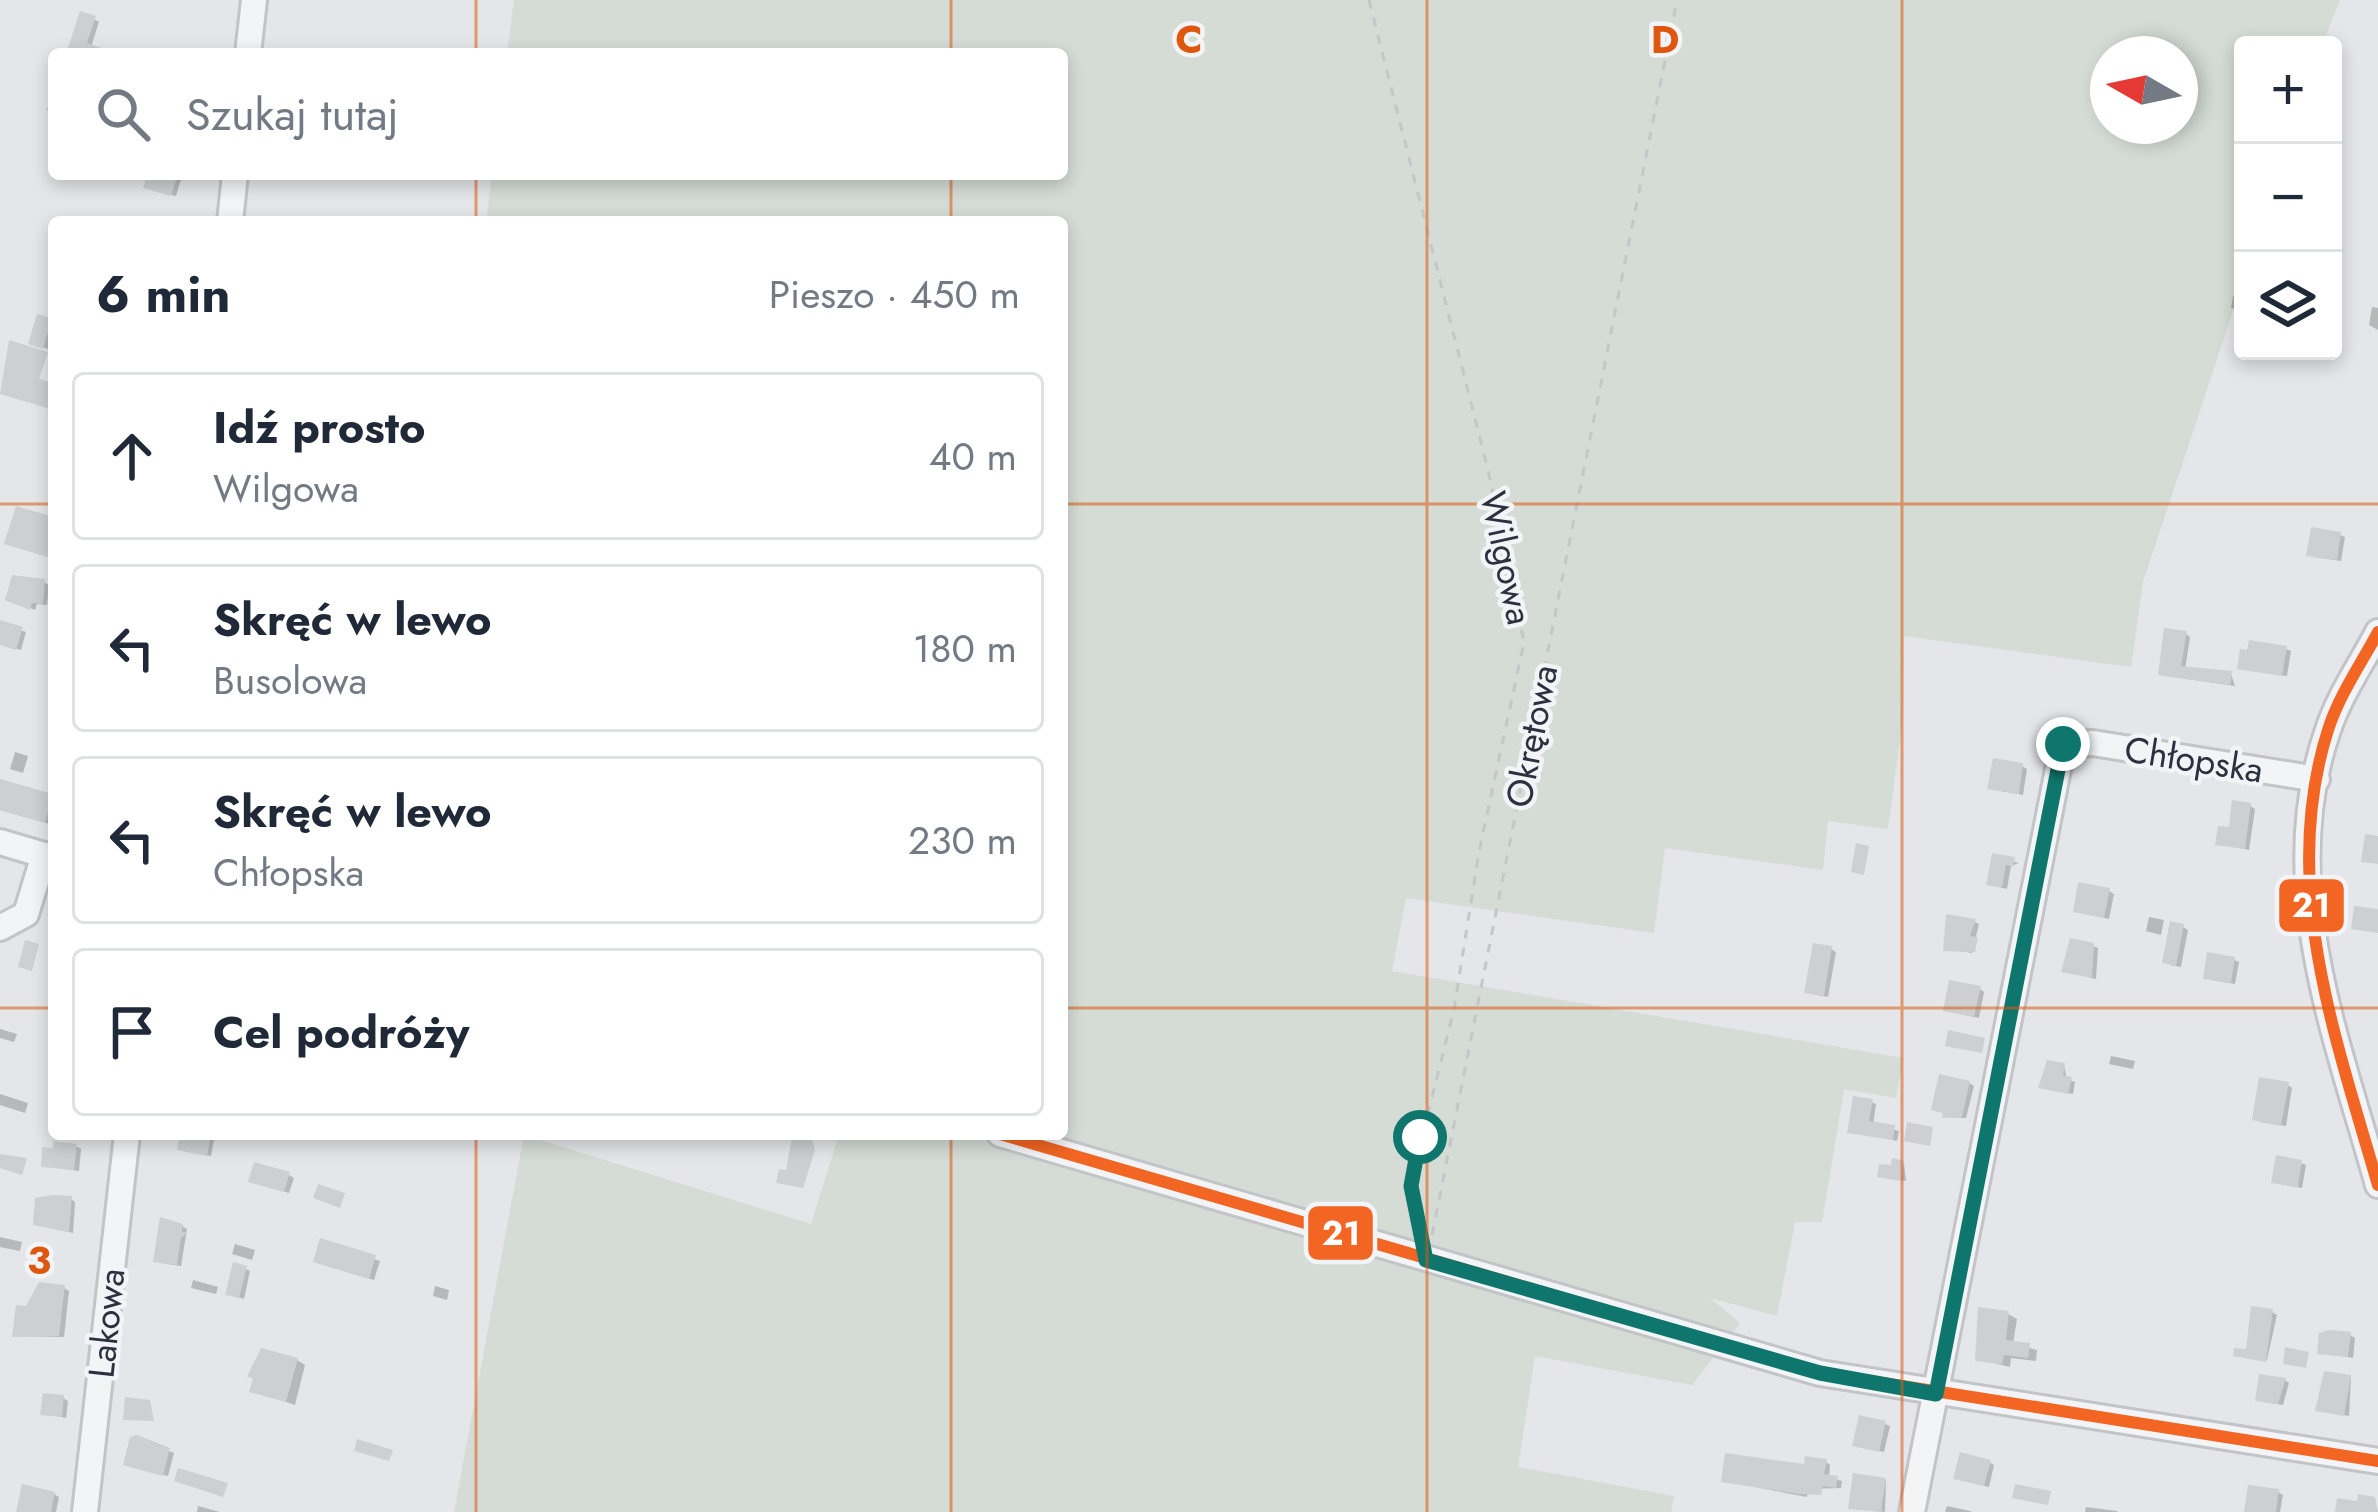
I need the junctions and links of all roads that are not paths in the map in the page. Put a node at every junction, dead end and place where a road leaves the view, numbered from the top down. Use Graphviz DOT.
graph roads {
  1 [pos="254,0"];
  2 [pos="249,48"];
  3 [pos="234,180"];
  4 [pos="231,216"];
  5 [pos="2378,632"];
  6 [pos="2317,779"];
  7 [pos="0,842"];
  8 [pos="48,857"];
  9 [pos="48,859"];
  10 [pos="0,928"];
  11 [pos="2350,1083"];
  12 [pos="2378,1086"];
  13 [pos="126,1140"];
  14 [pos="1020,1140"];
  15 [pos="2378,1185"];
  16 [pos="1936,1394"];
  17 [pos="2378,1461"];
  18 [pos="85,1512"];
  19 [pos="1912,1512"];
  1 -- 2 [label="street"];
  3 -- 4 [label="street"];
  5 -- 6 [label="street"];
  6 -- 11 [label="street"];
  6 -- 16 [label="street, Chłopska"];
  7 -- 8 [label="street"];
  9 -- 10 [label="street"];
  11 -- 12 [label="street"];
  11 -- 15 [label="street"];
  13 -- 18 [label="street, Lakowa"];
  14 -- 16 [label="street"];
  16 -- 17 [label="street"];
  16 -- 19 [label="street, Chłopska"];
}
